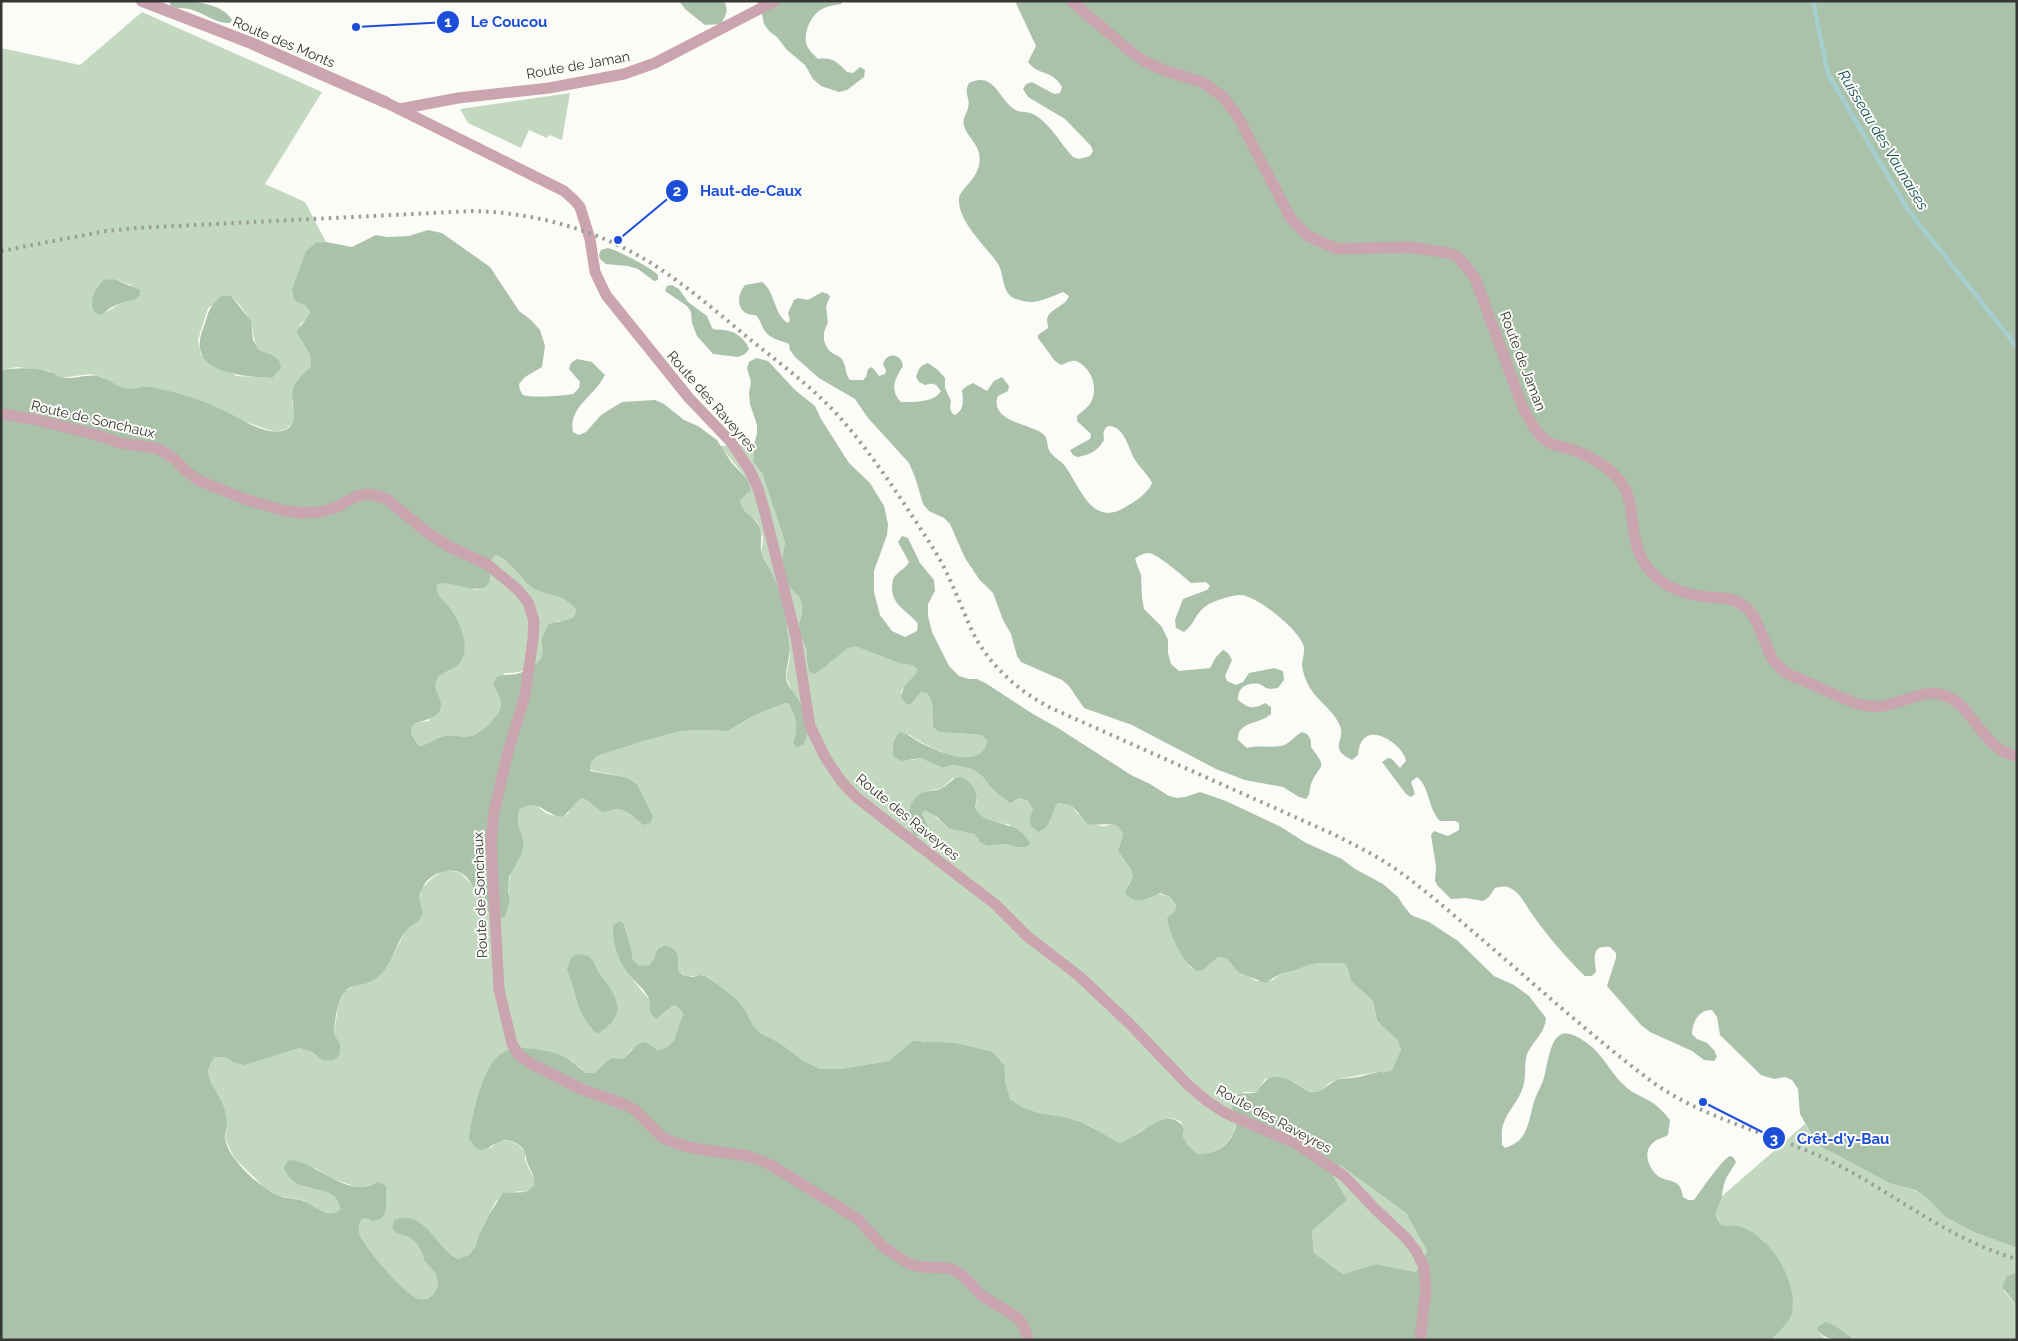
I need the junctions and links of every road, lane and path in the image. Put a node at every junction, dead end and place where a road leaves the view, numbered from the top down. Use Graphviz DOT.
graph roads {
  1 [pos="142,1"];
  2 [pos="775,1"];
  3 [pos="1071,1"];
  4 [pos="385,102"];
  5 [pos="400,109"];
  6 [pos="1,414"];
  7 [pos="2017,756"];
  8 [pos="1029,1340"];
  9 [pos="1420,1340"];
  1 -- 4 [label="street, Route des Monts"];
  2 -- 5 [label="street, Route de Jaman"];
  3 -- 7 [label="street, Route de Jaman"];
  4 -- 5 [label="street, Route des Raveyres"];
  5 -- 9 [label="street, Route des Raveyres"];
  6 -- 8 [label="street, Route de Sonchaux"];
}
